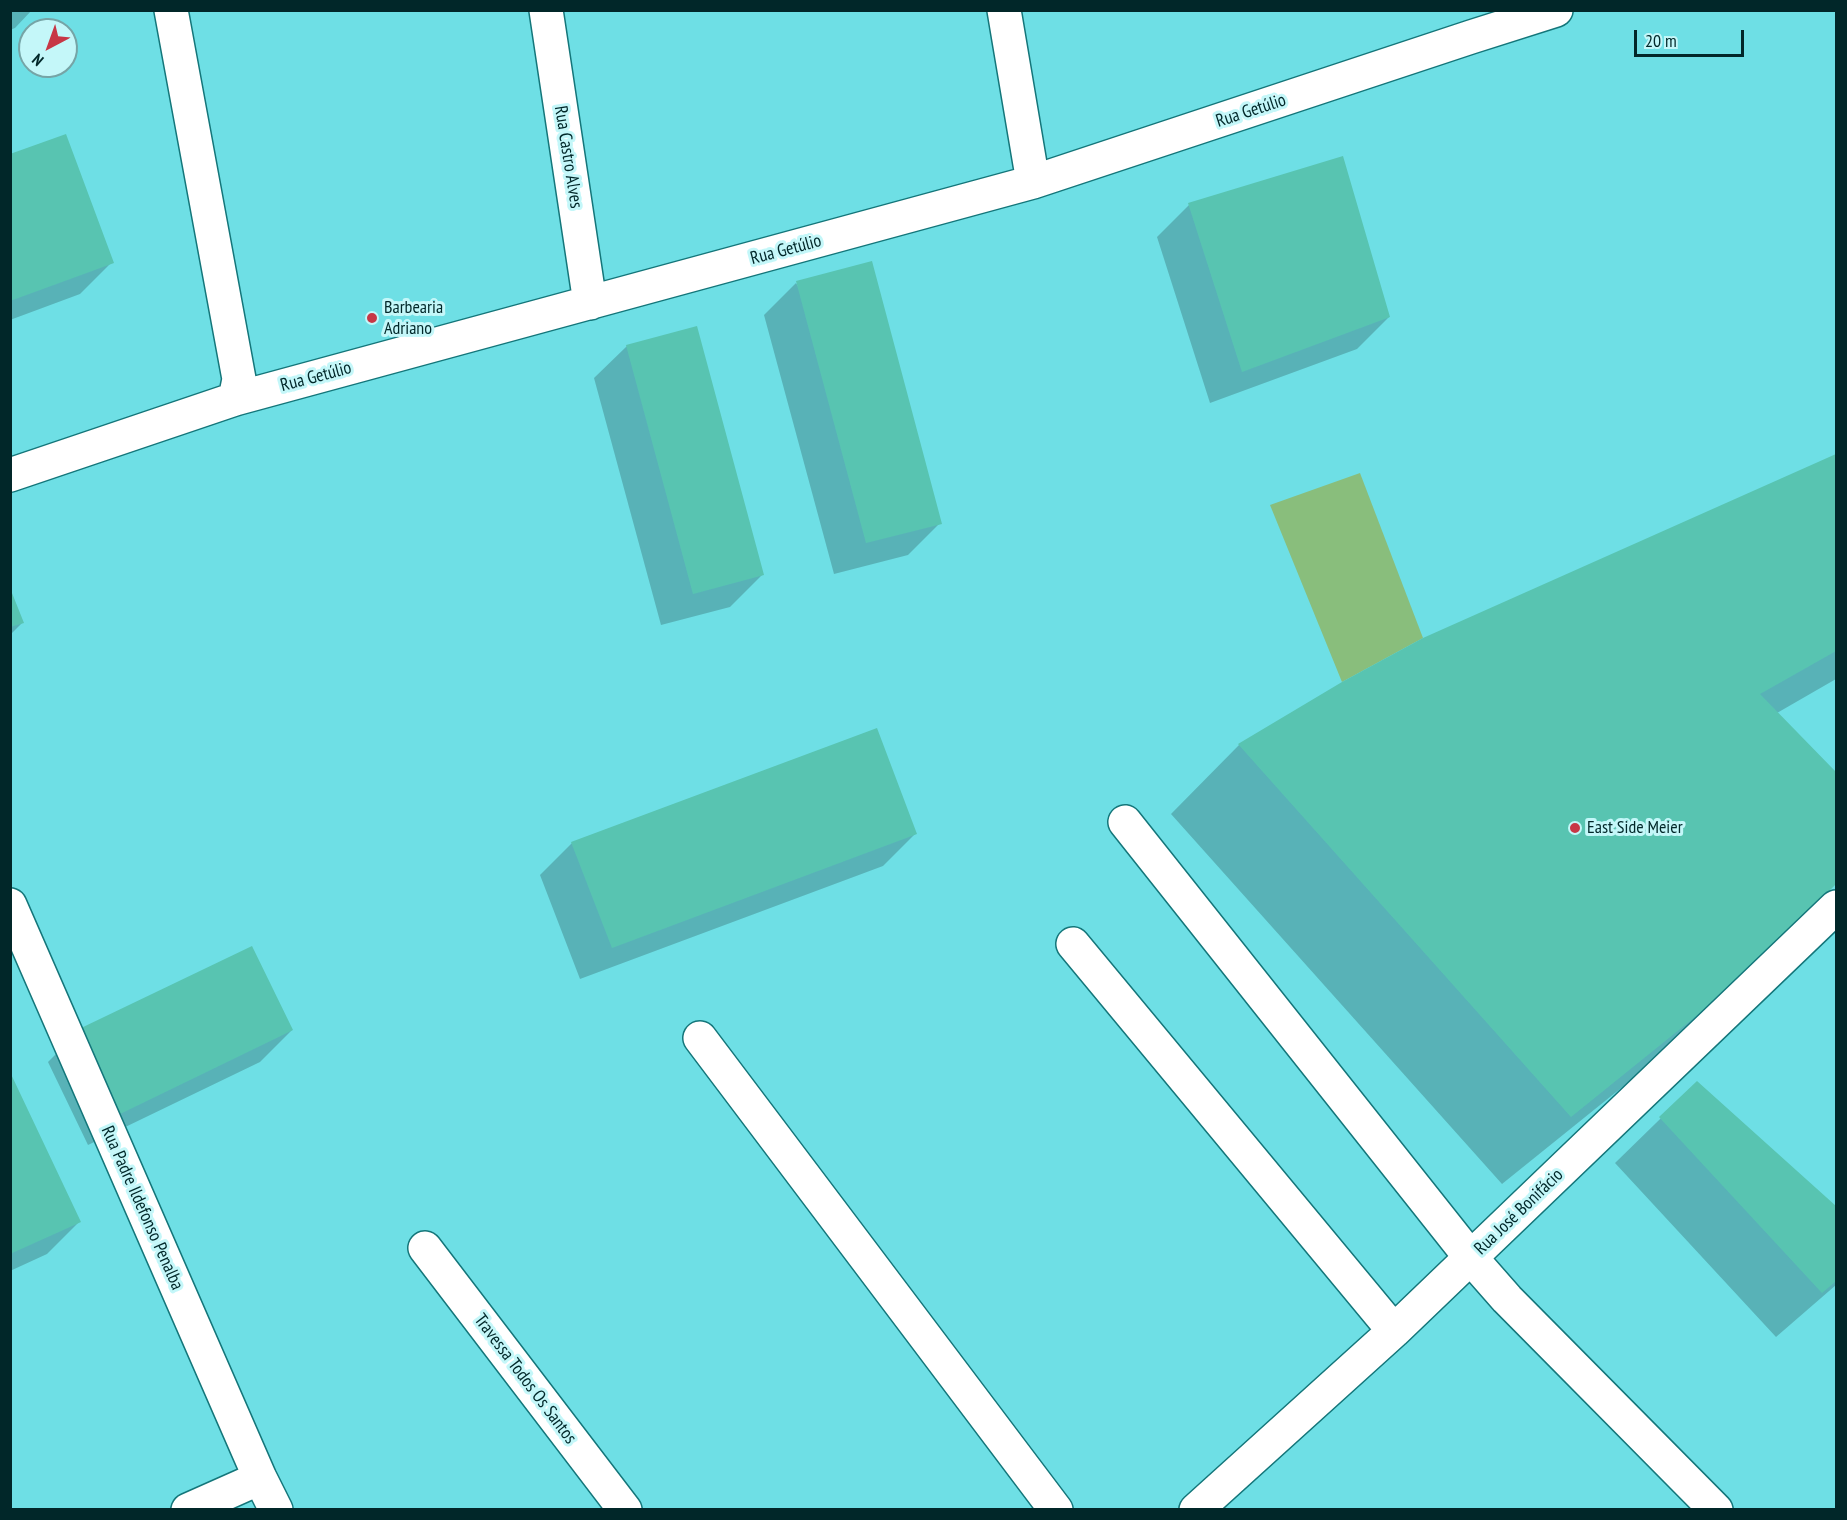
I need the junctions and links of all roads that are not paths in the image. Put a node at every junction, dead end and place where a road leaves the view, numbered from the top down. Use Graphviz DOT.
graph roads {
  1 [pos="171,10"];
  2 [pos="546,10"];
  3 [pos="1004,10"];
  4 [pos="1556,10"];
  5 [pos="1033,182"];
  6 [pos="590,303"];
  7 [pos="235,399"];
  8 [pos="10,475"];
  9 [pos="1125,822"];
  10 [pos="10,905"];
  11 [pos="1836,907"];
  12 [pos="1073,944"];
  13 [pos="700,1038"];
  14 [pos="425,1248"];
  15 [pos="1471,1258"];
  16 [pos="1394,1331"];
  17 [pos="260,1478"];
  18 [pos="188,1509"];
  19 [pos="276,1509"];
  20 [pos="625,1509"];
  21 [pos="1056,1509"];
  22 [pos="1196,1509"];
  23 [pos="1716,1509"];
  1 -- 7 [label="street"];
  2 -- 6 [label="street, Rua Castro Alves"];
  3 -- 5 [label="street"];
  4 -- 5 [label="street, Rua Getúlio"];
  5 -- 6 [label="street, Rua Getúlio"];
  6 -- 7 [label="street, Rua Getúlio"];
  7 -- 8 [label="street, Rua Getúlio"];
  9 -- 15 [label="street"];
  10 -- 17 [label="street, Rua Padre Ildefonso Penalba"];
  11 -- 15 [label="street, Rua José Bonifácio"];
  12 -- 16 [label="street"];
  13 -- 21 [label="street"];
  14 -- 20 [label="street, Travessa Todos Os Santos"];
  15 -- 16 [label="street, Rua José Bonifácio"];
  15 -- 23 [label="street"];
  16 -- 22 [label="street, Rua José Bonifácio"];
  17 -- 18 [label="street"];
  17 -- 19 [label="street, Rua Padre Ildefonso Penalba"];
}
